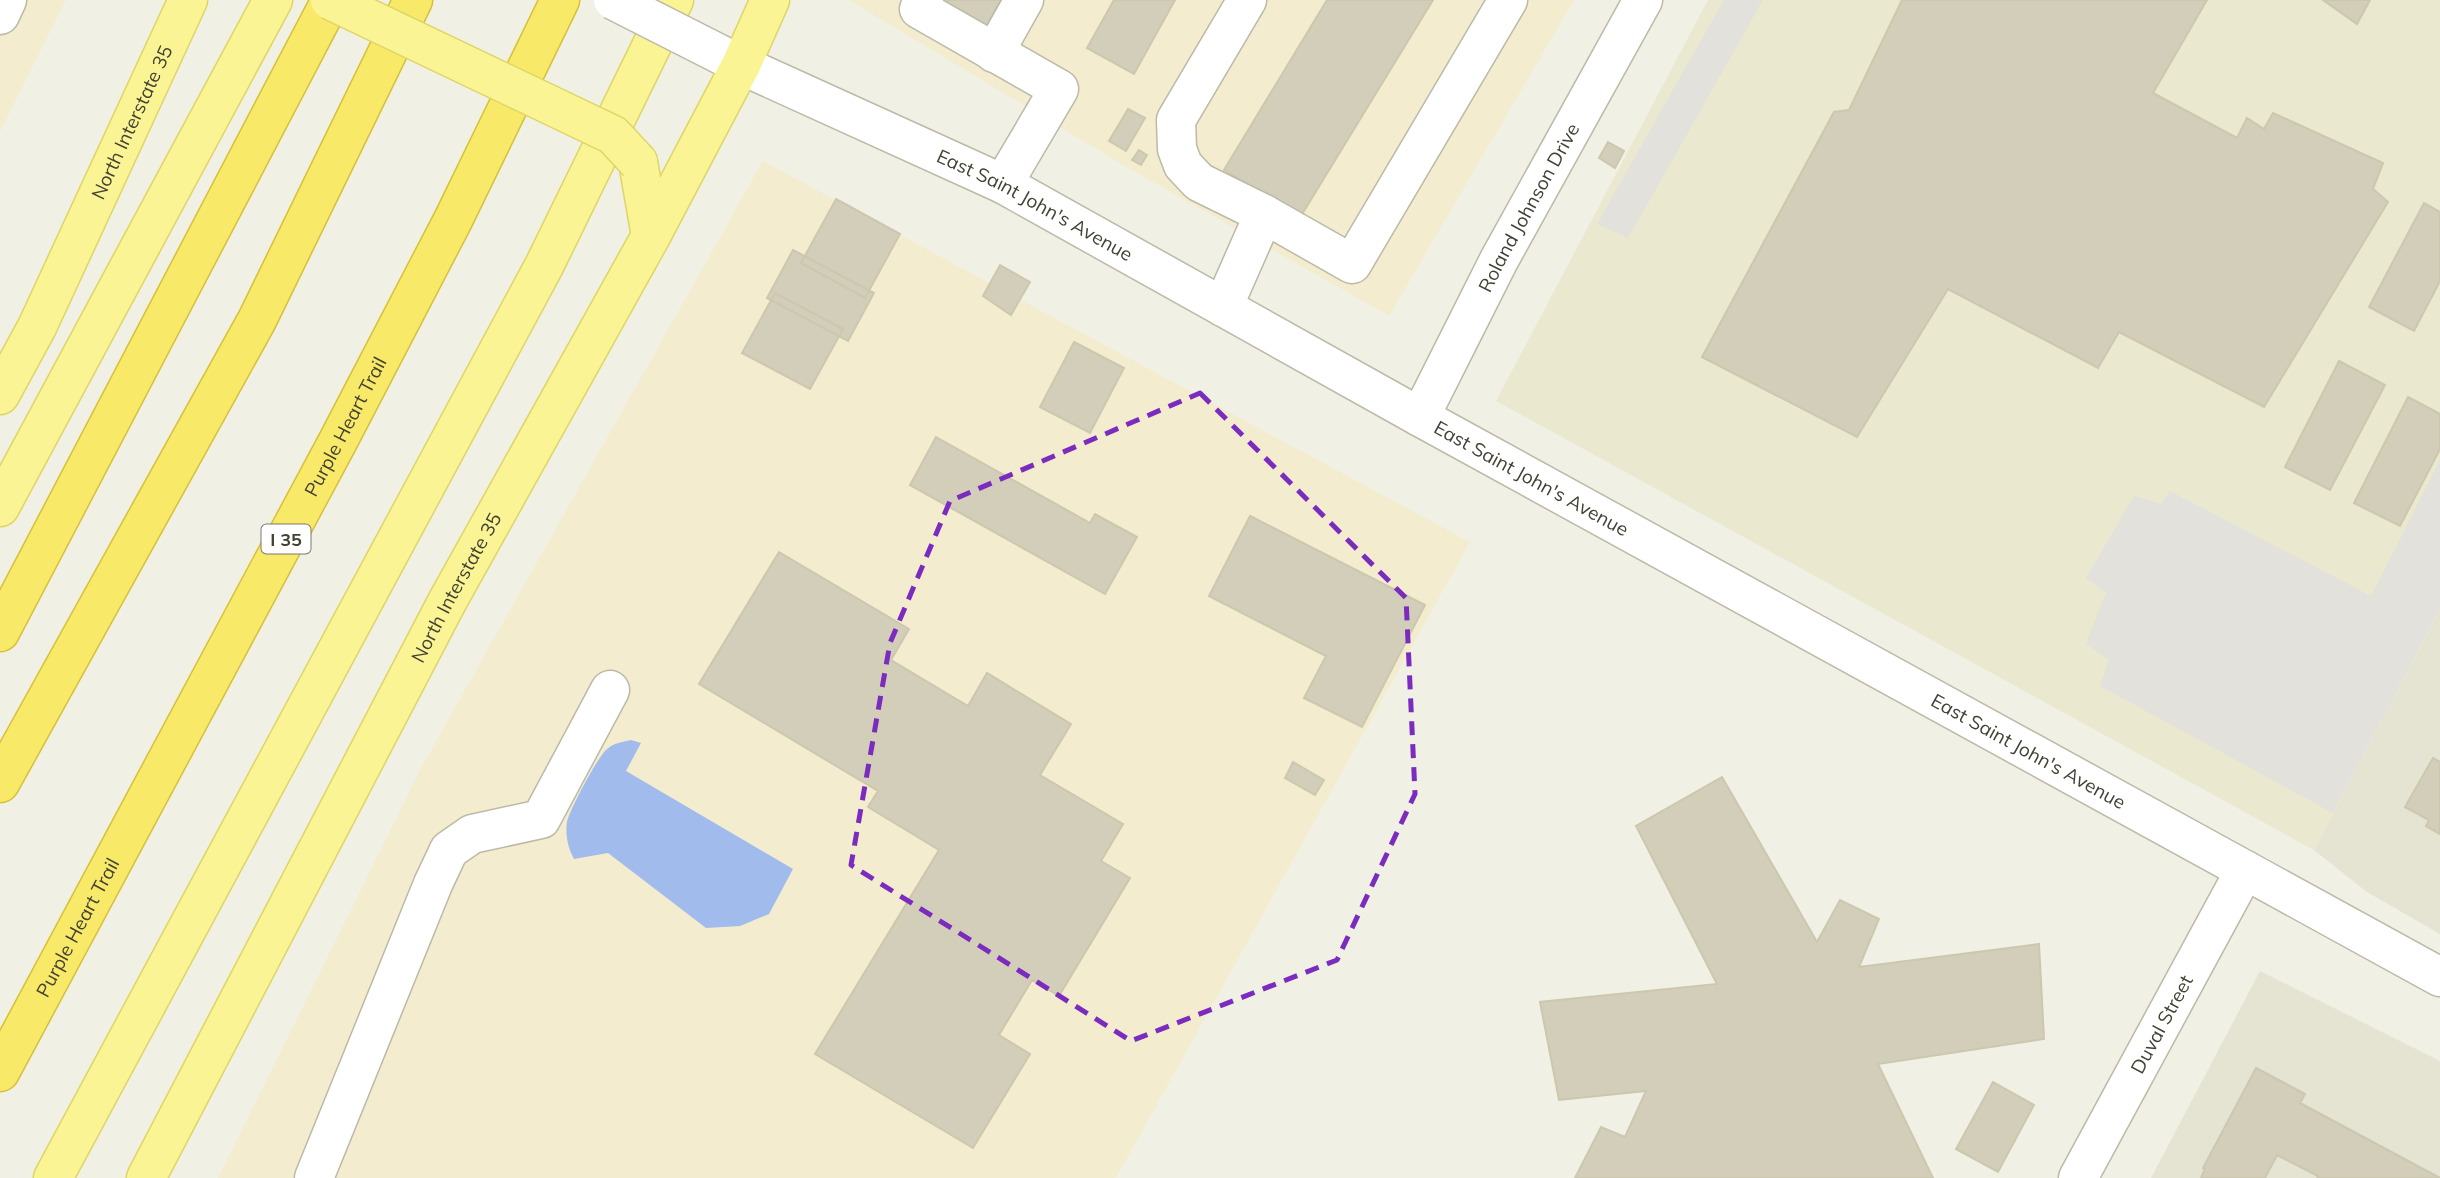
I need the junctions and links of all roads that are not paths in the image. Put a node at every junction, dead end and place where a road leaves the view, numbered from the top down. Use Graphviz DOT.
graph roads {
  1 [pos="7,0"];
  2 [pos="188,0"];
  3 [pos="273,0"];
  4 [pos="331,0"];
  5 [pos="414,0"];
  6 [pos="560,0"];
  7 [pos="613,0"];
  8 [pos="770,0"];
  9 [pos="923,0"];
  10 [pos="1247,0"];
  11 [pos="1508,0"];
  12 [pos="1643,0"];
  13 [pos="1021,1"];
  14 [pos="0,15"];
  15 [pos="677,17"];
  16 [pos="994,53"];
  17 [pos="741,65"];
  18 [pos="1003,184"];
  19 [pos="1264,214"];
  20 [pos="651,236"];
  21 [pos="1223,307"];
  22 [pos="3,384"];
  23 [pos="1420,417"];
  24 [pos="0,507"];
  25 [pos="0,632"];
  26 [pos="610,690"];
  27 [pos="0,783"];
  28 [pos="2245,870"];
  29 [pos="2440,977"];
  30 [pos="0,1072"];
  31 [pos="53,1178"];
  32 [pos="146,1178"];
  33 [pos="314,1178"];
  34 [pos="2078,1178"];
  1 -- 14 [label="street"];
  2 -- 22 [label="main road, North Interstate 35"];
  3 -- 24 [label="main road"];
  4 -- 20 [label="main road, bridge"];
  4 -- 25 [label="highway"];
  5 -- 27 [label="highway"];
  6 -- 30 [label="highway, Purple Heart Trail / I 35"];
  7 -- 15 [label="street, East Saint John's Avenue, bridge"];
  8 -- 17 [label="main road, North Interstate 35"];
  9 -- 16 [label="street"];
  10 -- 19 [label="street"];
  11 -- 19 [label="street"];
  12 -- 23 [label="street, Roland Johnson Drive"];
  13 -- 16 [label="street"];
  15 -- 17 [label="street, East Saint John's Avenue"];
  15 -- 31 [label="main road"];
  16 -- 18 [label="street"];
  17 -- 18 [label="street, East Saint John's Avenue"];
  17 -- 20 [label="main road, North Interstate 35"];
  18 -- 21 [label="street, East Saint John's Avenue"];
  19 -- 21 [label="street"];
  20 -- 32 [label="main road, North Interstate 35"];
  21 -- 23 [label="street, East Saint John's Avenue"];
  23 -- 28 [label="street, East Saint John's Avenue"];
  26 -- 33 [label="street"];
  28 -- 29 [label="street, East Saint John's Avenue"];
  28 -- 34 [label="street, Duval Street"];
}
